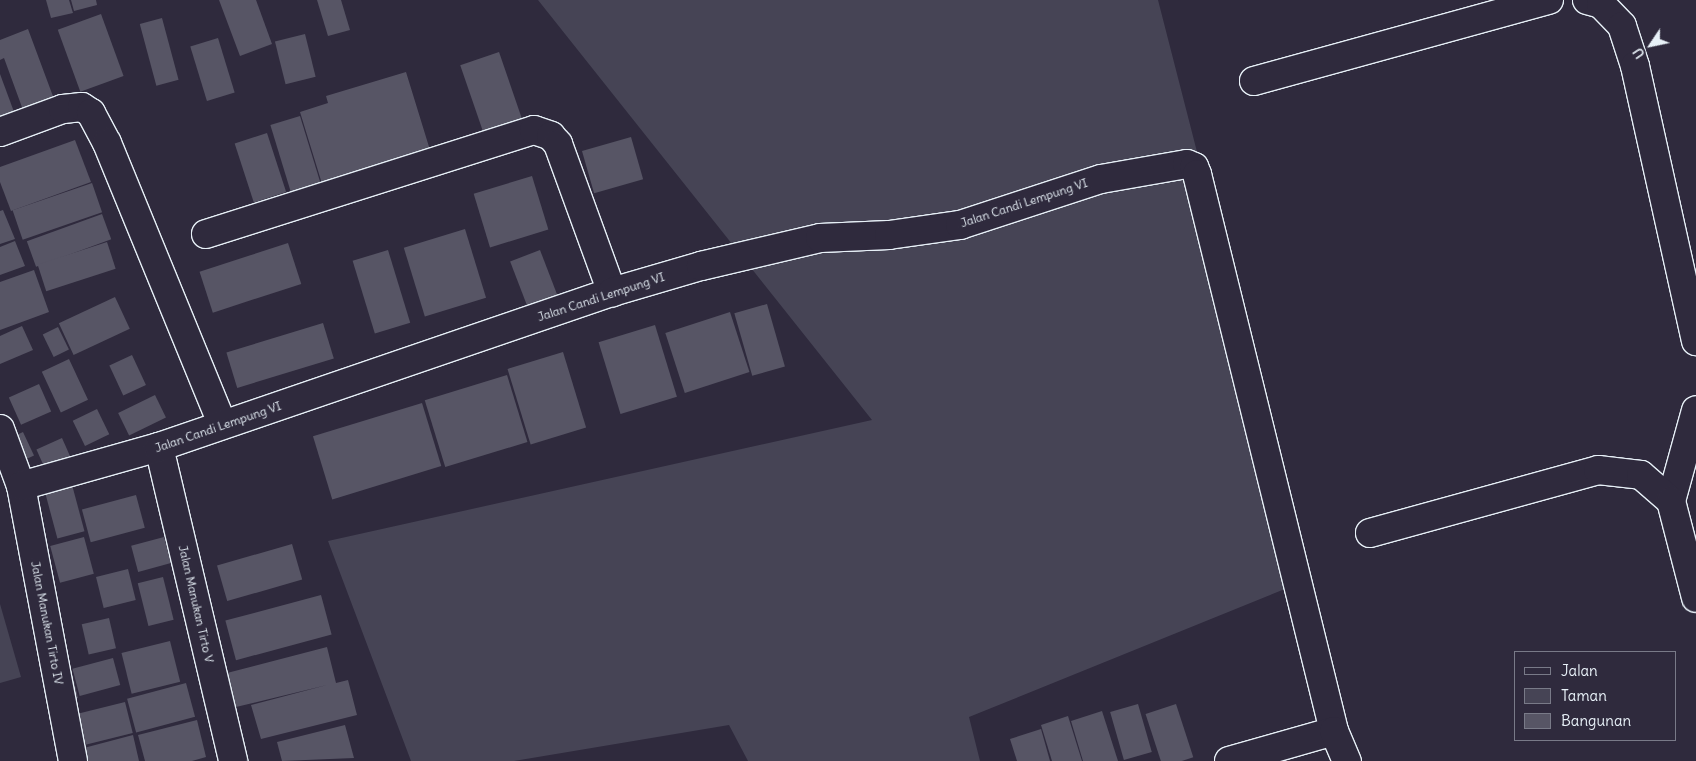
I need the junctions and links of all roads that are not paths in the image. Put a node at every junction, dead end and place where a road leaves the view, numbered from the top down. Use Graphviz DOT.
graph roads {
  1 [pos="1550,0"];
  2 [pos="1588,0"];
  3 [pos="1254,81"];
  4 [pos="0,132"];
  5 [pos="206,234"];
  6 [pos="612,292"];
  7 [pos="1696,341"];
  8 [pos="1696,410"];
  9 [pos="222,424"];
  10 [pos="2,443"];
  11 [pos="159,447"];
  12 [pos="20,486"];
  13 [pos="1671,501"];
  14 [pos="1688,532"];
  15 [pos="1370,533"];
  16 [pos="1696,598"];
  17 [pos="1334,731"];
  18 [pos="73,761"];
  19 [pos="233,761"];
  20 [pos="1230,761"];
  21 [pos="1347,761"];
  1 -- 3 [label="street"];
  2 -- 7 [label="street"];
  4 -- 9 [label="street"];
  5 -- 6 [label="street"];
  6 -- 9 [label="street, Jalan Candi Lempung VI"];
  6 -- 17 [label="street, Jalan Candi Lempung VI"];
  8 -- 13 [label="street"];
  9 -- 11 [label="street, Jalan Candi Lempung VI"];
  10 -- 12 [label="street, Jalan Manukan Tirto IV"];
  11 -- 12 [label="street, Jalan Candi Lempung VI"];
  11 -- 19 [label="street, Jalan Manukan Tirto V"];
  12 -- 18 [label="street, Jalan Manukan Tirto IV"];
  13 -- 14 [label="street"];
  13 -- 15 [label="street"];
  14 -- 16 [label="street"];
  17 -- 20 [label="street"];
  17 -- 21 [label="street"];
}
